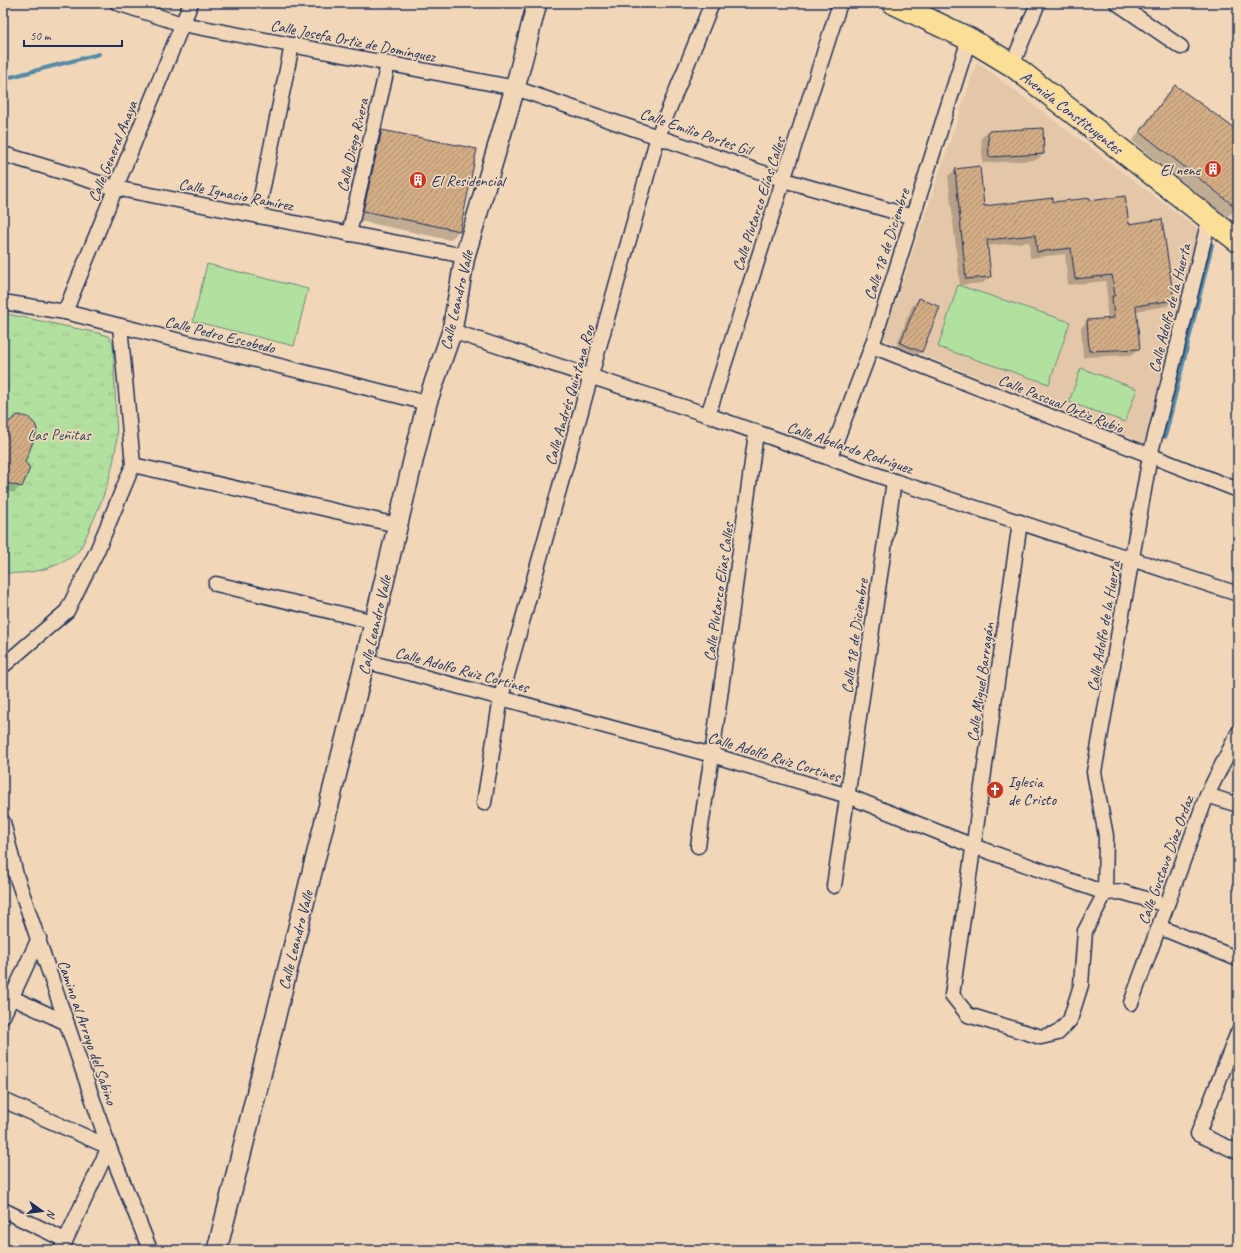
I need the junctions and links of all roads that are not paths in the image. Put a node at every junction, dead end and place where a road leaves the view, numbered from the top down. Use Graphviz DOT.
graph roads {
  1 [pos="117,3"];
  2 [pos="191,3"];
  3 [pos="537,3"];
  4 [pos="712,3"];
  5 [pos="840,3"];
  6 [pos="894,3"];
  7 [pos="1038,3"];
  8 [pos="1117,3"];
  9 [pos="182,24"];
  10 [pos="969,39"];
  11 [pos="292,45"];
  12 [pos="1181,47"];
  13 [pos="388,64"];
  14 [pos="1012,65"];
  15 [pos="515,88"];
  16 [pos="658,136"];
  17 [pos="3,154"];
  18 [pos="784,180"];
  19 [pos="115,188"];
  20 [pos="257,216"];
  21 [pos="913,217"];
  22 [pos="1209,220"];
  23 [pos="349,234"];
  24 [pos="1238,241"];
  25 [pos="465,256"];
  26 [pos="3,302"];
  27 [pos="65,312"];
  28 [pos="120,326"];
  29 [pos="452,331"];
  30 [pos="872,346"];
  31 [pos="592,377"];
  32 [pos="427,403"];
  33 [pos="708,415"];
  34 [pos="756,433"];
  35 [pos="1150,456"];
  36 [pos="830,457"];
  37 [pos="133,465"];
  38 [pos="894,481"];
  39 [pos="1238,490"];
  40 [pos="1020,522"];
  41 [pos="397,525"];
  42 [pos="1133,559"];
  43 [pos="216,584"];
  44 [pos="1238,594"];
  45 [pos="375,622"];
  46 [pos="365,660"];
  47 [pos="3,666"];
  48 [pos="501,697"];
  49 [pos="1238,733"];
  50 [pos="712,755"];
  51 [pos="1207,795"];
  52 [pos="848,796"];
  53 [pos="484,803"];
  54 [pos="1238,805"];
  55 [pos="3,822"];
  56 [pos="698,846"];
  57 [pos="973,846"];
  58 [pos="10,875"];
  59 [pos="834,886"];
  60 [pos="1105,893"];
  61 [pos="1166,905"];
  62 [pos="1159,927"];
  63 [pos="39,938"];
  64 [pos="1238,959"];
  65 [pos="7,995"];
  66 [pos="1131,1003"];
  67 [pos="3,1016"];
  68 [pos="67,1023"];
  69 [pos="1238,1032"];
  70 [pos="1058,1033"];
  71 [pos="3,1100"];
  72 [pos="110,1147"];
  73 [pos="1238,1152"];
  74 [pos="3,1210"];
  75 [pos="63,1245"];
  76 [pos="150,1250"];
  77 [pos="217,1250"];
  1 -- 9 [label="street, Calle Josefa Ortiz de Domínguez"];
  2 -- 9 [label="street, Calle General Anaya"];
  3 -- 15 [label="street, Calle Leandro Valle"];
  4 -- 16 [label="street, Calle Andrés Quintana Roo"];
  5 -- 18 [label="street, Calle Plutarco Elías Calles"];
  6 -- 10 [label="main road, Avenida Constituyentes"];
  7 -- 14 [label="street"];
  8 -- 12 [label="street"];
  9 -- 11 [label="street, Calle Josefa Ortiz de Domínguez"];
  9 -- 19 [label="street, Calle General Anaya"];
  10 -- 14 [label="main road, Avenida Constituyentes"];
  10 -- 21 [label="street, Calle 18 de Diciembre"];
  11 -- 13 [label="street, Calle Josefa Ortiz de Domínguez"];
  11 -- 20 [label="street"];
  13 -- 15 [label="street, Calle Josefa Ortiz de Domínguez"];
  13 -- 23 [label="street, Calle Diego Rivera"];
  14 -- 22 [label="main road, Avenida Constituyentes"];
  15 -- 16 [label="street, Calle Emilio Portes Gil"];
  15 -- 25 [label="street, Calle Leandro Valle"];
  16 -- 18 [label="street, Calle Emilio Portes Gil"];
  16 -- 31 [label="street, Calle Andrés Quintana Roo"];
  17 -- 19 [label="street, Calle Ignacio Ramírez"];
  18 -- 21 [label="street, Calle Emilio Portes Gil"];
  18 -- 33 [label="street, Calle Plutarco Elías Calles"];
  19 -- 20 [label="street, Calle Ignacio Ramírez"];
  19 -- 27 [label="street, Calle General Anaya"];
  20 -- 23 [label="street, Calle Ignacio Ramírez"];
  21 -- 30 [label="street, Calle 18 de Diciembre"];
  22 -- 24 [label="main road, Avenida Constituyentes"];
  22 -- 35 [label="street, Calle Adolfo de la Huerta"];
  23 -- 25 [label="street, Calle Ignacio Ramírez"];
  25 -- 29 [label="street, Calle Leandro Valle"];
  26 -- 27 [label="street, Calle Pedro Escobedo"];
  27 -- 28 [label="street, Calle Pedro Escobedo"];
  28 -- 32 [label="street, Calle Pedro Escobedo"];
  28 -- 37 [label="street"];
  29 -- 31 [label="street, Calle Abelardo Rodríguez"];
  29 -- 32 [label="street, Calle Leandro Valle"];
  30 -- 35 [label="street, Calle Pascual Ortiz Rubio"];
  30 -- 36 [label="street, Calle 18 de Diciembre"];
  31 -- 33 [label="street, Calle Abelardo Rodríguez"];
  31 -- 48 [label="street, Calle Andrés Quintana Roo"];
  32 -- 41 [label="street, Calle Leandro Valle"];
  33 -- 34 [label="street, Calle Abelardo Rodríguez"];
  34 -- 36 [label="street, Calle Abelardo Rodríguez"];
  34 -- 50 [label="street, Calle Plutarco Elías Calles"];
  35 -- 39 [label="street, Calle Pascual Ortiz Rubio"];
  35 -- 42 [label="street, Calle Adolfo de la Huerta"];
  36 -- 38 [label="street, Calle Abelardo Rodríguez"];
  37 -- 41 [label="street"];
  37 -- 47 [label="street"];
  38 -- 40 [label="street, Calle Abelardo Rodríguez"];
  38 -- 52 [label="street, Calle 18 de Diciembre"];
  40 -- 42 [label="street, Calle Abelardo Rodríguez"];
  40 -- 57 [label="street, Calle Miguel Barragán"];
  41 -- 45 [label="street, Calle Leandro Valle"];
  42 -- 44 [label="street, Calle Abelardo Rodríguez"];
  42 -- 60 [label="street, Calle Adolfo de la Huerta"];
  43 -- 45 [label="street"];
  45 -- 46 [label="street, Calle Leandro Valle"];
  46 -- 48 [label="street, Calle Adolfo Ruiz Cortines"];
  46 -- 77 [label="street, Calle Leandro Valle"];
  48 -- 50 [label="street, Calle Adolfo Ruiz Cortines"];
  48 -- 53 [label="street, Calle Andrés Quintana Roo"];
  49 -- 51 [label="street, Calle Gustavo Díaz Ordaz"];
  50 -- 52 [label="street, Calle Adolfo Ruiz Cortines"];
  50 -- 56 [label="street, Calle Plutarco Elías Calles"];
  51 -- 54 [label="street"];
  51 -- 61 [label="street, Calle Gustavo Díaz Ordaz"];
  52 -- 57 [label="street, Calle Adolfo Ruiz Cortines"];
  52 -- 59 [label="street, Calle 18 de Diciembre"];
  55 -- 58 [label="street, Camino al Arroyo del Sabino"];
  57 -- 60 [label="street, Calle Adolfo Ruiz Cortines"];
  57 -- 70 [label="street, Calle Miguel Barragán"];
  58 -- 63 [label="street, Camino al Arroyo del Sabino"];
  60 -- 61 [label="street, Calle Adolfo Ruiz Cortines"];
  60 -- 70 [label="street, Calle Adolfo de la Huerta"];
  61 -- 62 [label="street, Calle Gustavo Díaz Ordaz"];
  62 -- 64 [label="street"];
  62 -- 66 [label="street, Calle Gustavo Díaz Ordaz"];
  63 -- 65 [label="street"];
  63 -- 68 [label="street, Camino al Arroyo del Sabino"];
  65 -- 67 [label="street"];
  65 -- 68 [label="street"];
  68 -- 72 [label="street, Camino al Arroyo del Sabino"];
  69 -- 73 [label="street"];
  71 -- 72 [label="street"];
  72 -- 75 [label="street"];
  72 -- 76 [label="street, Camino al Arroyo del Sabino"];
  74 -- 75 [label="street"];
}
